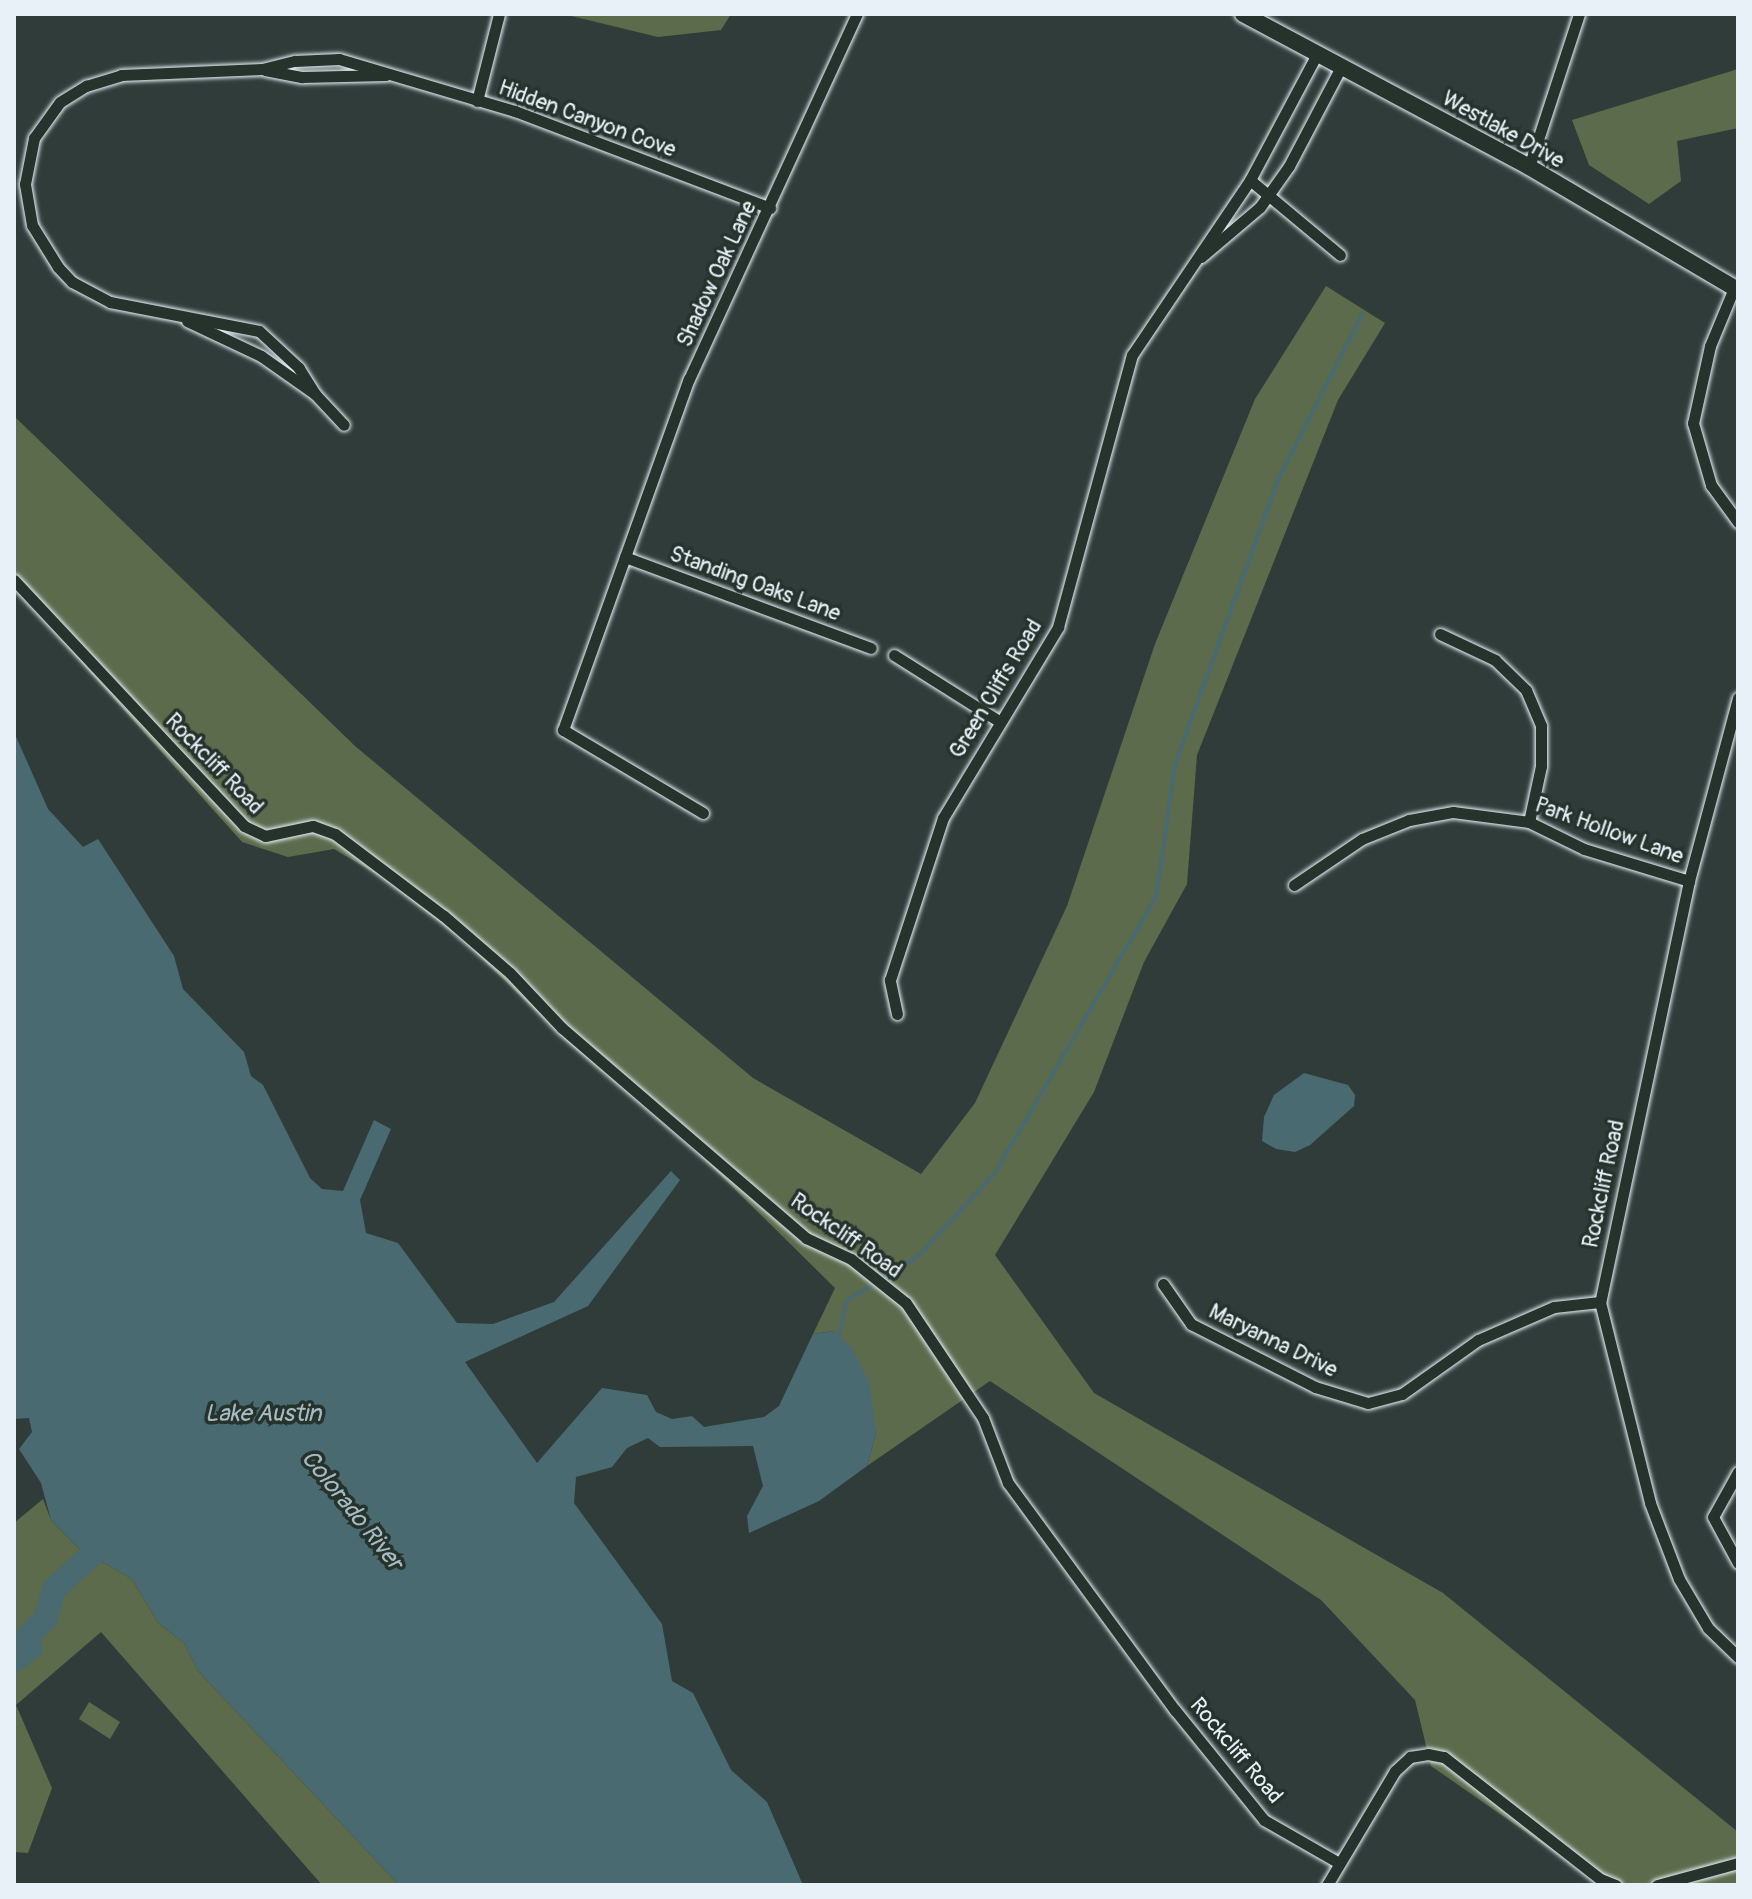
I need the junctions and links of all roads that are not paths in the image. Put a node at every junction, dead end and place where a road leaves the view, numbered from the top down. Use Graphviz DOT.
graph roads {
  1 [pos="499,14"];
  2 [pos="857,14"];
  3 [pos="1243,14"];
  4 [pos="1579,14"];
  5 [pos="1317,54"];
  6 [pos="1341,67"];
  7 [pos="262,69"];
  8 [pos="387,75"];
  9 [pos="477,101"];
  10 [pos="1529,167"];
  11 [pos="1250,180"];
  12 [pos="1268,195"];
  13 [pos="770,208"];
  14 [pos="1340,255"];
  15 [pos="1201,257"];
  16 [pos="1736,289"];
  17 [pos="187,320"];
  18 [pos="315,394"];
  19 [pos="344,425"];
  20 [pos="1738,522"];
  21 [pos="625,557"];
  22 [pos="14,580"];
  23 [pos="1440,634"];
  24 [pos="871,648"];
  25 [pos="894,655"];
  26 [pos="1738,698"];
  27 [pos="999,721"];
  28 [pos="703,813"];
  29 [pos="1529,822"];
  30 [pos="1689,881"];
  31 [pos="1294,885"];
  32 [pos="897,1014"];
  33 [pos="1163,1284"];
  34 [pos="1600,1302"];
  35 [pos="1738,1472"];
  36 [pos="1738,1563"];
  37 [pos="1737,1653"];
  38 [pos="1339,1863"];
  39 [pos="1738,1863"];
  40 [pos="1327,1885"];
  41 [pos="1616,1885"];
  42 [pos="1657,1885"];
  1 -- 9 [label="street"];
  2 -- 13 [label="street, Shadow Oak Lane"];
  3 -- 5 [label="street, Westlake Drive"];
  4 -- 10 [label="street"];
  5 -- 6 [label="street, Westlake Drive"];
  5 -- 11 [label="street, Green Cliffs Road"];
  6 -- 10 [label="street, Westlake Drive"];
  6 -- 12 [label="street, Green Cliffs Road"];
  7 -- 8 [label="street, Hidden Canyon Cove"];
  7 -- 8 [label="street, Hidden Canyon Cove"];
  7 -- 17 [label="street, Hidden Canyon Cove"];
  8 -- 9 [label="street, Hidden Canyon Cove"];
  9 -- 13 [label="street, Hidden Canyon Cove"];
  10 -- 16 [label="street, Westlake Drive"];
  11 -- 12 [label="street"];
  11 -- 15 [label="street, Green Cliffs Road"];
  12 -- 14 [label="street"];
  12 -- 15 [label="street, Green Cliffs Road"];
  13 -- 21 [label="street, Shadow Oak Lane"];
  15 -- 27 [label="street, Green Cliffs Road"];
  16 -- 20 [label="street"];
  17 -- 18 [label="street, Hidden Canyon Cove"];
  17 -- 18 [label="street, Hidden Canyon Cove"];
  18 -- 19 [label="street, Hidden Canyon Cove"];
  21 -- 24 [label="street, Standing Oaks Lane"];
  21 -- 28 [label="street, Shadow Oak Lane"];
  22 -- 38 [label="street, Rockcliff Road"];
  23 -- 29 [label="street"];
  25 -- 27 [label="street"];
  26 -- 30 [label="street, Rockcliff Road"];
  27 -- 32 [label="street, Green Cliffs Road"];
  29 -- 30 [label="street, Park Hollow Lane"];
  29 -- 31 [label="street, Park Hollow Lane"];
  30 -- 34 [label="street, Rockcliff Road"];
  33 -- 34 [label="street, Maryanna Drive"];
  34 -- 37 [label="street, Rockcliff Road"];
  35 -- 36 [label="street"];
  38 -- 40 [label="street"];
  38 -- 41 [label="street"];
  39 -- 42 [label="street"];
}
